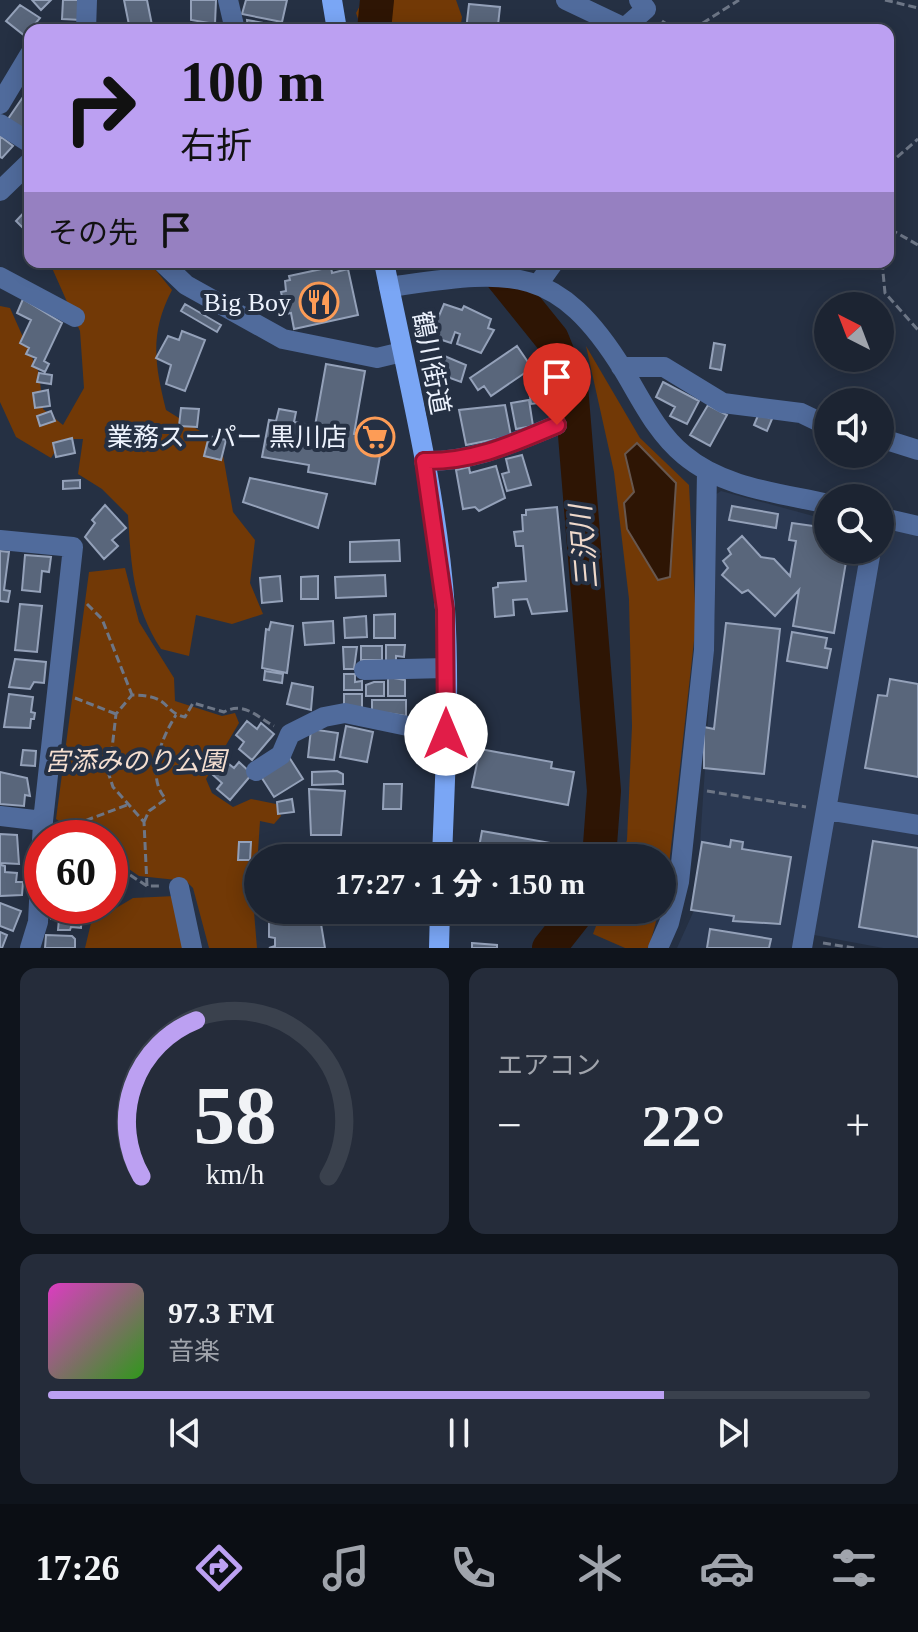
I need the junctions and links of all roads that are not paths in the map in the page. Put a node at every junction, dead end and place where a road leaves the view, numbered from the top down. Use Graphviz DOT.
graph roads {
  1 [pos="87,0"];
  2 [pos="228,0"];
  3 [pos="332,0"];
  4 [pos="566,0"];
  5 [pos="648,3"];
  6 [pos="86,24"];
  7 [pos="234,24"];
  8 [pos="336,24"];
  9 [pos="613,24"];
  10 [pos="628,24"];
  11 [pos="24,64"];
  12 [pos="0,104"];
  13 [pos="0,124"];
  14 [pos="24,139"];
  15 [pos="24,168"];
  16 [pos="0,191"];
  17 [pos="168,268"];
  18 [pos="385,268"];
  19 [pos="548,268"];
  20 [pos="0,277"];
  21 [pos="535,282"];
  22 [pos="389,287"];
  23 [pos="75,317"];
  24 [pos="402,352"];
  25 [pos="621,367"];
  26 [pos="814,419"];
  27 [pos="557,425"];
  28 [pos="894,442"];
  29 [pos="918,450"];
  30 [pos="424,461"];
  31 [pos="707,471"];
  32 [pos="814,501"];
  33 [pos="894,520"];
  34 [pos="918,526"];
  35 [pos="0,540"];
  36 [pos="869,564"];
  37 [pos="446,668"];
  38 [pos="364,670"];
  39 [pos="446,734"];
  40 [pos="256,771"];
  41 [pos="826,810"];
  42 [pos="0,816"];
  43 [pos="51,820"];
  44 [pos="24,821"];
  45 [pos="918,825"];
  46 [pos="442,844"];
  47 [pos="179,887"];
  48 [pos="37,924"];
  49 [pos="440,924"];
  50 [pos="803,944"];
  51 [pos="30,948"];
  52 [pos="192,948"];
  53 [pos="439,948"];
  54 [pos="658,948"];
  1 -- 6 [label="street"];
  2 -- 7 [label="street"];
  3 -- 8 [label="main road"];
  4 -- 9 [label="street"];
  5 -- 10 [label="street"];
  11 -- 12 [label="street"];
  13 -- 14 [label="street"];
  15 -- 16 [label="street"];
  17 -- 24 [label="street"];
  18 -- 22 [label="main road, 鶴川街道"];
  19 -- 21 [label="street"];
  20 -- 23 [label="street"];
  21 -- 22 [label="street"];
  21 -- 25 [label="street"];
  22 -- 24 [label="main road, 鶴川街道"];
  24 -- 30 [label="main road, 鶴川街道"];
  25 -- 26 [label="street"];
  25 -- 31 [label="street"];
  27 -- 30 [label="street"];
  28 -- 29 [label="street"];
  30 -- 37 [label="main road, 鶴川街道"];
  31 -- 32 [label="street"];
  31 -- 54 [label="street"];
  33 -- 34 [label="street"];
  35 -- 43 [label="street"];
  36 -- 41 [label="street"];
  37 -- 38 [label="street"];
  37 -- 39 [label="main road, 鶴川街道"];
  39 -- 40 [label="street"];
  39 -- 46 [label="main road, 鶴川街道"];
  41 -- 45 [label="street"];
  41 -- 50 [label="street"];
  42 -- 44 [label="street"];
  47 -- 52 [label="street"];
  48 -- 51 [label="street"];
  49 -- 53 [label="main road"];
}
